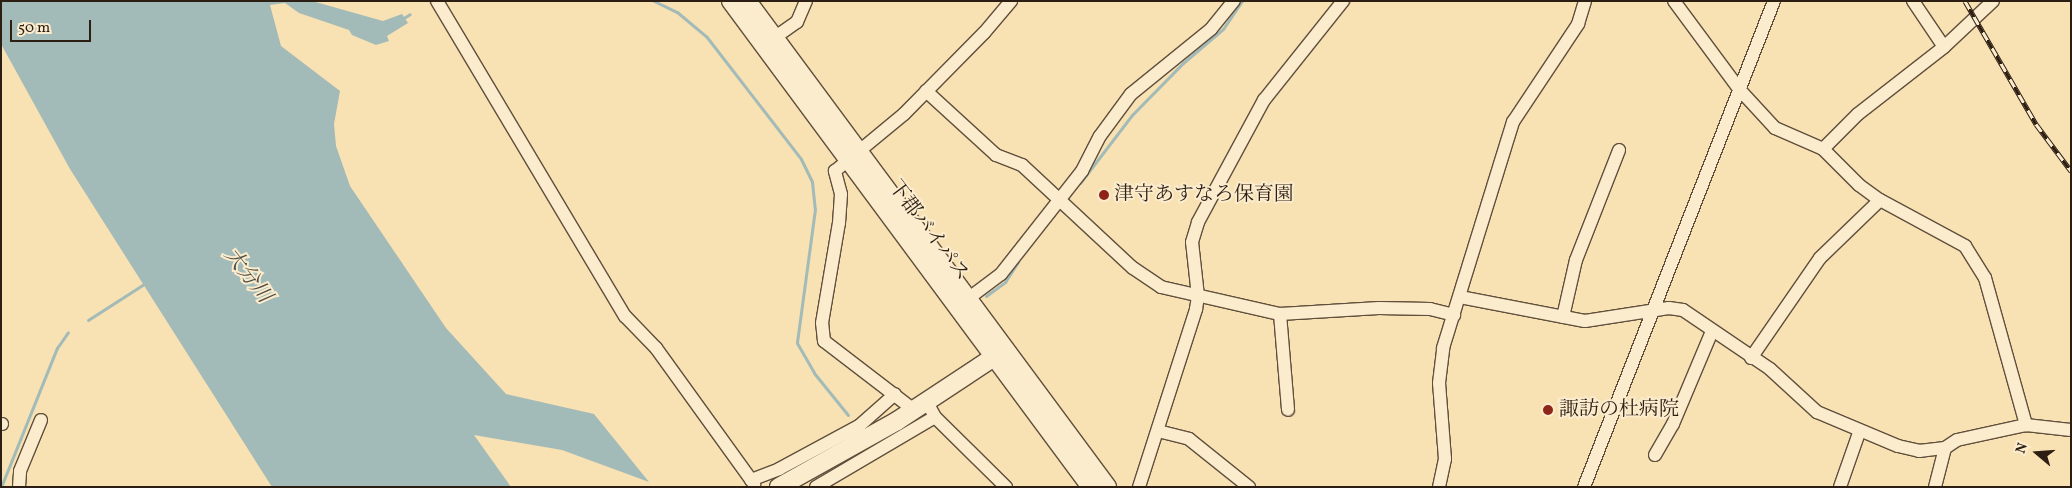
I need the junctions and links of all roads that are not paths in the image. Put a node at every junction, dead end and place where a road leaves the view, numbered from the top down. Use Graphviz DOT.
graph roads {
  1 [pos="437,1"];
  2 [pos="731,1"];
  3 [pos="747,1"];
  4 [pos="806,1"];
  5 [pos="1011,1"];
  6 [pos="1234,1"];
  7 [pos="1343,1"];
  8 [pos="1585,1"];
  9 [pos="1674,1"];
  10 [pos="1774,1"];
  11 [pos="1914,1"];
  12 [pos="1993,1"];
  13 [pos="774,38"];
  14 [pos="1944,47"];
  15 [pos="1739,89"];
  16 [pos="926,92"];
  17 [pos="1823,149"];
  18 [pos="1619,150"];
  19 [pos="853,156"];
  20 [pos="1880,200"];
  21 [pos="1064,202"];
  22 [pos="1198,296"];
  23 [pos="1460,297"];
  24 [pos="963,303"];
  25 [pos="1653,310"];
  26 [pos="1280,314"];
  27 [pos="1454,316"];
  28 [pos="1563,317"];
  29 [pos="1712,331"];
  30 [pos="1000,353"];
  31 [pos="1751,358"];
  32 [pos="895,394"];
  33 [pos="925,410"];
  34 [pos="1288,410"];
  35 [pos="41,420"];
  36 [pos="2026,425"];
  37 [pos="1860,430"];
  38 [pos="2071,430"];
  39 [pos="1158,431"];
  40 [pos="1945,448"];
  41 [pos="1655,455"];
  42 [pos="823,485"];
  43 [pos="19,487"];
  44 [pos="778,487"];
  45 [pos="1006,487"];
  46 [pos="1091,487"];
  47 [pos="1107,487"];
  48 [pos="1139,487"];
  49 [pos="1249,487"];
  50 [pos="1439,487"];
  51 [pos="1584,487"];
  52 [pos="1840,487"];
  53 [pos="1935,487"];
  1 -- 32 [label="street"];
  2 -- 19 [label="street"];
  3 -- 13 [label="street"];
  4 -- 13 [label="street"];
  5 -- 16 [label="street"];
  6 -- 21 [label="street"];
  7 -- 22 [label="street"];
  8 -- 23 [label="street"];
  9 -- 15 [label="street"];
  10 -- 15 [label="street"];
  11 -- 14 [label="street"];
  12 -- 14 [label="street"];
  13 -- 19 [label="street"];
  14 -- 17 [label="street"];
  15 -- 17 [label="street"];
  15 -- 25 [label="street"];
  16 -- 19 [label="street"];
  16 -- 21 [label="street"];
  17 -- 20 [label="street"];
  18 -- 28 [label="street"];
  19 -- 24 [label="street"];
  19 -- 32 [label="street"];
  20 -- 31 [label="street"];
  20 -- 36 [label="street"];
  21 -- 22 [label="street"];
  21 -- 24 [label="street"];
  22 -- 26 [label="street"];
  22 -- 39 [label="street"];
  23 -- 27 [label="street"];
  23 -- 28 [label="street"];
  24 -- 30 [label="street"];
  25 -- 28 [label="street"];
  25 -- 29 [label="street"];
  25 -- 51 [label="street"];
  26 -- 27 [label="street"];
  26 -- 34 [label="street"];
  27 -- 50 [label="street"];
  29 -- 31 [label="street"];
  29 -- 41 [label="street"];
  30 -- 33 [label="street"];
  30 -- 46 [label="street"];
  30 -- 47 [label="street"];
  31 -- 37 [label="street"];
  32 -- 33 [label="street"];
  33 -- 42 [label="street"];
  33 -- 44 [label="street"];
  33 -- 45 [label="street"];
  35 -- 43 [label="street"];
  36 -- 38 [label="street"];
  36 -- 40 [label="street"];
  37 -- 40 [label="street"];
  37 -- 52 [label="street"];
  39 -- 48 [label="street"];
  39 -- 49 [label="street"];
  40 -- 53 [label="street"];
}
